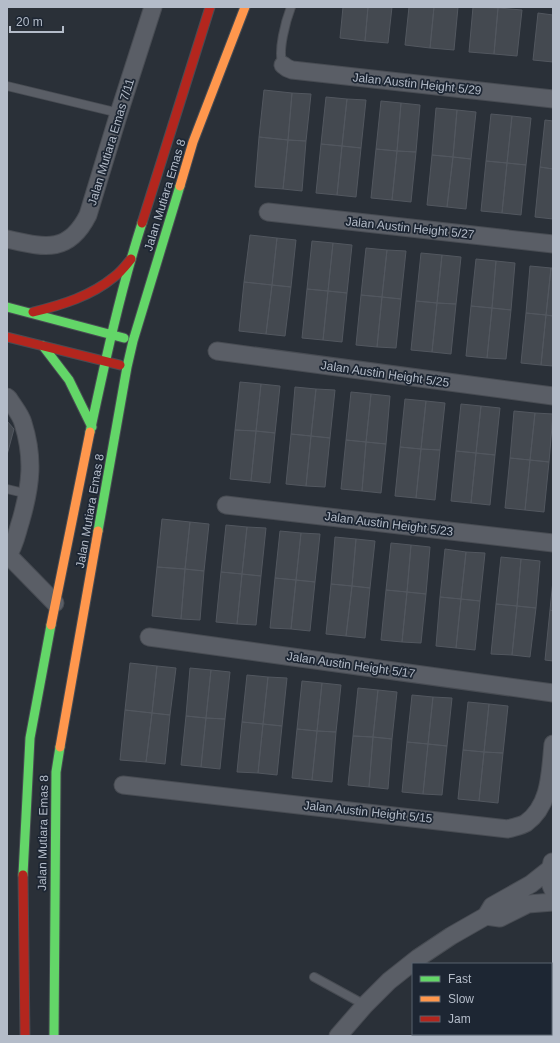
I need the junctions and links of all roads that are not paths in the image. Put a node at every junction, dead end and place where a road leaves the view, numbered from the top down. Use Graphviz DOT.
graph roads {
  1 [pos="153,7"];
  2 [pos="210,7"];
  3 [pos="245,7"];
  4 [pos="290,7"];
  5 [pos="282,65"];
  6 [pos="7,86"];
  7 [pos="553,99"];
  8 [pos="119,113"];
  9 [pos="268,212"];
  10 [pos="7,239"];
  11 [pos="553,244"];
  12 [pos="131,258"];
  13 [pos="7,307"];
  14 [pos="30,312"];
  15 [pos="111,334"];
  16 [pos="7,337"];
  17 [pos="133,341"];
  18 [pos="43,346"];
  19 [pos="217,351"];
  20 [pos="106,362"];
  21 [pos="127,367"];
  22 [pos="553,396"];
  23 [pos="7,397"];
  24 [pos="92,427"];
  25 [pos="7,489"];
  26 [pos="28,494"];
  27 [pos="226,505"];
  28 [pos="553,543"];
  29 [pos="8,556"];
  30 [pos="55,603"];
  31 [pos="149,637"];
  32 [pos="553,693"];
  33 [pos="553,744"];
  34 [pos="123,785"];
  35 [pos="551,864"];
  36 [pos="553,890"];
  37 [pos="553,902"];
  38 [pos="486,916"];
  39 [pos="314,977"];
  40 [pos="365,1005"];
  41 [pos="25,1036"];
  42 [pos="54,1036"];
  43 [pos="338,1036"];
  1 -- 8 [label="street, Jalan Mutiara Emas 7/11"];
  2 -- 12 [label="main road, Jalan Mutiara Emas 8"];
  3 -- 17 [label="main road, Jalan Mutiara Emas 8"];
  4 -- 5 [label="lane"];
  5 -- 7 [label="street, Jalan Austin Height 5/29"];
  6 -- 8 [label="lane"];
  8 -- 10 [label="street, Jalan Mutiara Emas 7/11"];
  9 -- 11 [label="street, Jalan Austin Height 5/27"];
  12 -- 14 [label="main road"];
  12 -- 15 [label="main road, Jalan Mutiara Emas 8"];
  13 -- 14 [label="main road"];
  14 -- 15 [label="main road"];
  15 -- 17 [label="main road"];
  15 -- 20 [label="main road, Jalan Mutiara Emas 8"];
  16 -- 18 [label="main road"];
  17 -- 21 [label="main road, Jalan Mutiara Emas 8"];
  18 -- 20 [label="main road"];
  18 -- 24 [label="main road"];
  19 -- 22 [label="street, Jalan Austin Height 5/25"];
  20 -- 21 [label="main road"];
  20 -- 24 [label="main road, Jalan Mutiara Emas 8"];
  21 -- 42 [label="main road, Jalan Mutiara Emas 8"];
  23 -- 26 [label="street"];
  24 -- 30 [label="main road, Jalan Mutiara Emas 8"];
  25 -- 26 [label="lane"];
  26 -- 29 [label="street"];
  27 -- 28 [label="street, Jalan Austin Height 5/23"];
  29 -- 30 [label="street"];
  30 -- 41 [label="main road, Jalan Mutiara Emas 8"];
  31 -- 32 [label="street, Jalan Austin Height 5/17"];
  33 -- 34 [label="street, Jalan Austin Height 5/15"];
  35 -- 36 [label="street"];
  35 -- 38 [label="street"];
  37 -- 38 [label="street"];
  38 -- 40 [label="street"];
  39 -- 40 [label="lane"];
  40 -- 43 [label="street"];
}
